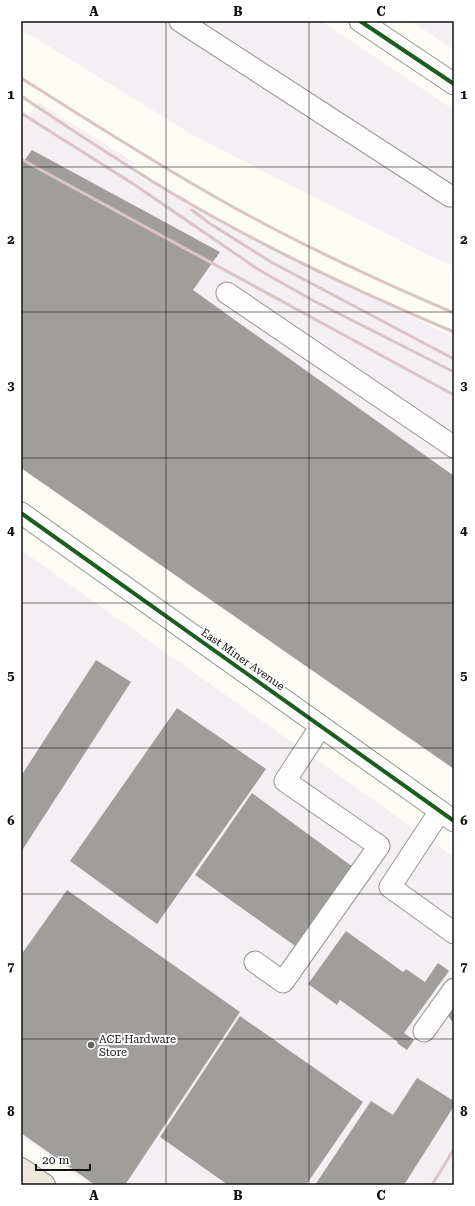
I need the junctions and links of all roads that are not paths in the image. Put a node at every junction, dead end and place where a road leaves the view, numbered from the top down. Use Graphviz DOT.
graph roads {
  1 [pos="180,21"];
  2 [pos="360,21"];
  3 [pos="454,84"];
  4 [pos="450,196"];
  5 [pos="227,293"];
  6 [pos="454,447"];
  7 [pos="21,513"];
  8 [pos="321,726"];
  9 [pos="447,816"];
  10 [pos="454,933"];
  11 [pos="254,962"];
  12 [pos="454,989"];
  13 [pos="424,1031"];
  14 [pos="21,1169"];
  15 [pos="44,1185"];
  1 -- 4 [label="street"];
  2 -- 3 [label="street"];
  5 -- 6 [label="street"];
  7 -- 8 [label="street, East Miner Avenue"];
  8 -- 9 [label="street, East Miner Avenue"];
  8 -- 11 [label="street"];
  9 -- 10 [label="street"];
  12 -- 13 [label="street"];
  14 -- 15 [label="main road"];
}
